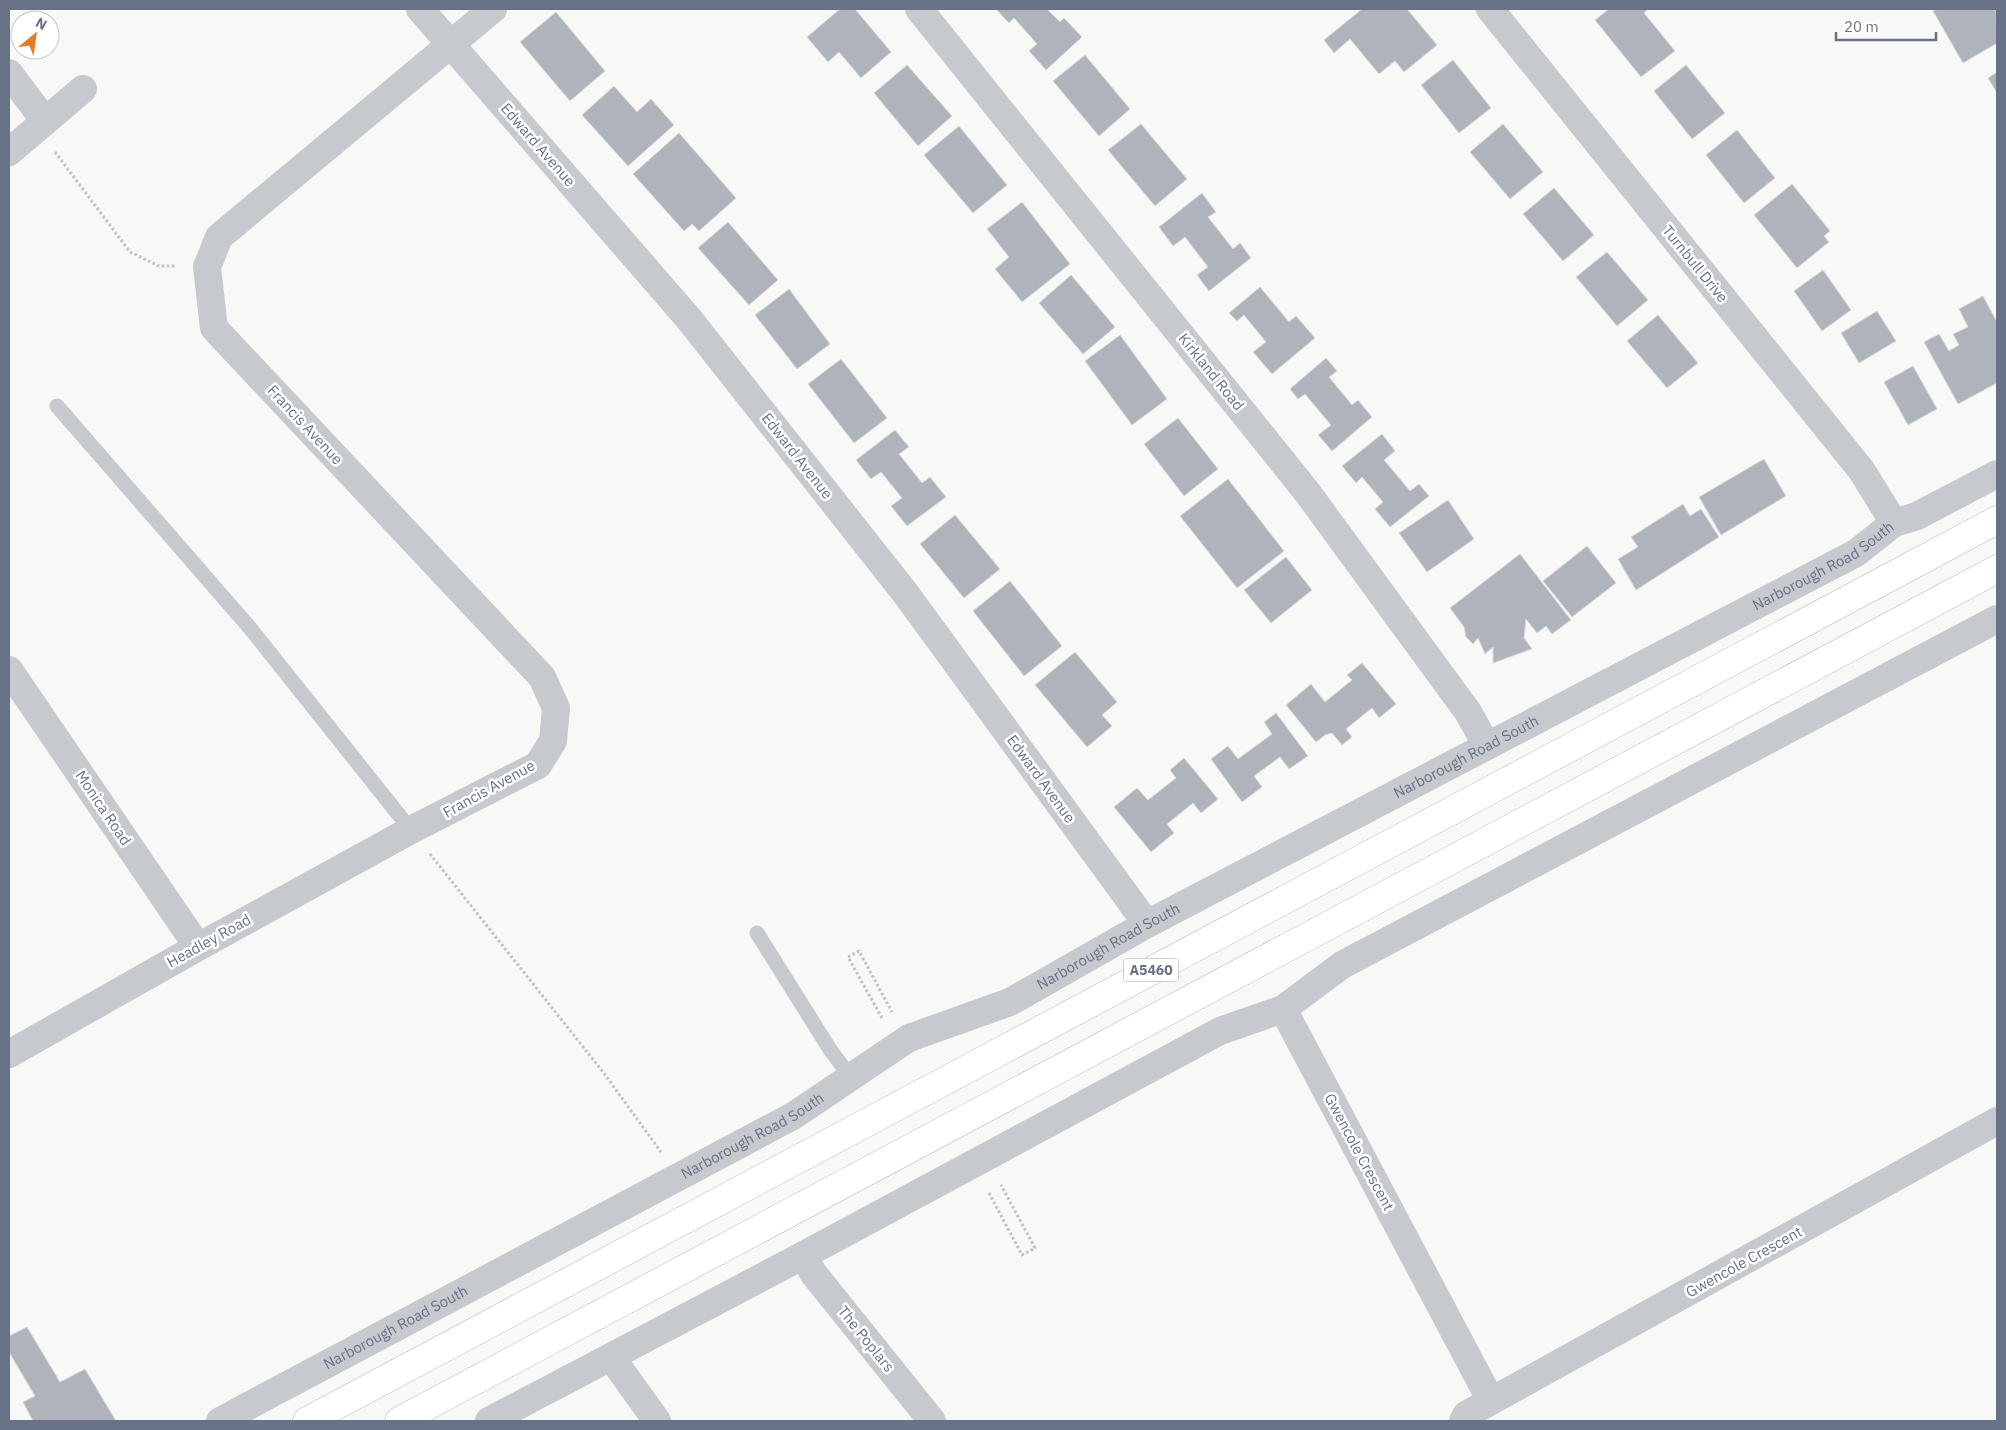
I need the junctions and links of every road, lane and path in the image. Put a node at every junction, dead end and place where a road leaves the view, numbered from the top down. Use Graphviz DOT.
graph roads {
  1 [pos="420,9"];
  2 [pos="493,9"];
  3 [pos="919,9"];
  4 [pos="1490,9"];
  5 [pos="451,45"];
  6 [pos="9,74"];
  7 [pos="83,89"];
  8 [pos="45,121"];
  9 [pos="9,152"];
  10 [pos="207,267"];
  11 [pos="57,406"];
  12 [pos="1997,474"];
  13 [pos="1997,520"];
  14 [pos="1894,523"];
  15 [pos="1997,569"];
  16 [pos="1997,620"];
  17 [pos="9,670"];
  18 [pos="1488,746"];
  19 [pos="411,830"];
  20 [pos="1147,924"];
  21 [pos="757,933"];
  22 [pos="198,947"];
  23 [pos="1283,1009"];
  24 [pos="892,1012"];
  25 [pos="882,1018"];
  26 [pos="9,1054"];
  27 [pos="850,1076"];
  28 [pos="1997,1121"];
  29 [pos="680,1178"];
  30 [pos="1002,1186"];
  31 [pos="989,1193"];
  32 [pos="804,1255"];
  33 [pos="611,1357"];
  34 [pos="1491,1401"];
  35 [pos="220,1421"];
  36 [pos="306,1421"];
  37 [pos="399,1421"];
  38 [pos="489,1421"];
  39 [pos="657,1421"];
  40 [pos="932,1421"];
  41 [pos="1463,1421"];
  1 -- 5 [label="street, Edward Avenue"];
  2 -- 5 [label="street, Francis Avenue"];
  3 -- 18 [label="street, Kirkland Road"];
  4 -- 14 [label="street, Turnbull Drive"];
  5 -- 10 [label="street, Francis Avenue"];
  5 -- 20 [label="street, Edward Avenue"];
  6 -- 8 [label="street"];
  7 -- 8 [label="street"];
  8 -- 9 [label="street"];
  8 -- 10 [label="path"];
  10 -- 19 [label="street, Francis Avenue"];
  11 -- 19 [label="lane"];
  12 -- 14 [label="street, Narborough Road South"];
  13 -- 36 [label="main road, A5460"];
  14 -- 18 [label="street, Narborough Road South"];
  15 -- 37 [label="main road, A5460"];
  16 -- 23 [label="street"];
  17 -- 22 [label="street, Monica Road"];
  18 -- 20 [label="street, Narborough Road South"];
  19 -- 22 [label="street, Headley Road"];
  19 -- 29 [label="path"];
  20 -- 27 [label="street, Narborough Road South"];
  21 -- 27 [label="lane"];
  22 -- 26 [label="street, Headley Road"];
  23 -- 32 [label="street"];
  23 -- 34 [label="street, Gwencole Crescent"];
  24 -- 25 [label="path"];
  27 -- 29 [label="street, Narborough Road South"];
  28 -- 34 [label="street, Gwencole Crescent"];
  29 -- 35 [label="street, Narborough Road South"];
  30 -- 31 [label="path"];
  32 -- 33 [label="street"];
  32 -- 40 [label="street, The Poplars"];
  33 -- 38 [label="street"];
  33 -- 39 [label="street"];
  34 -- 41 [label="street, Gwencole Crescent"];
}
